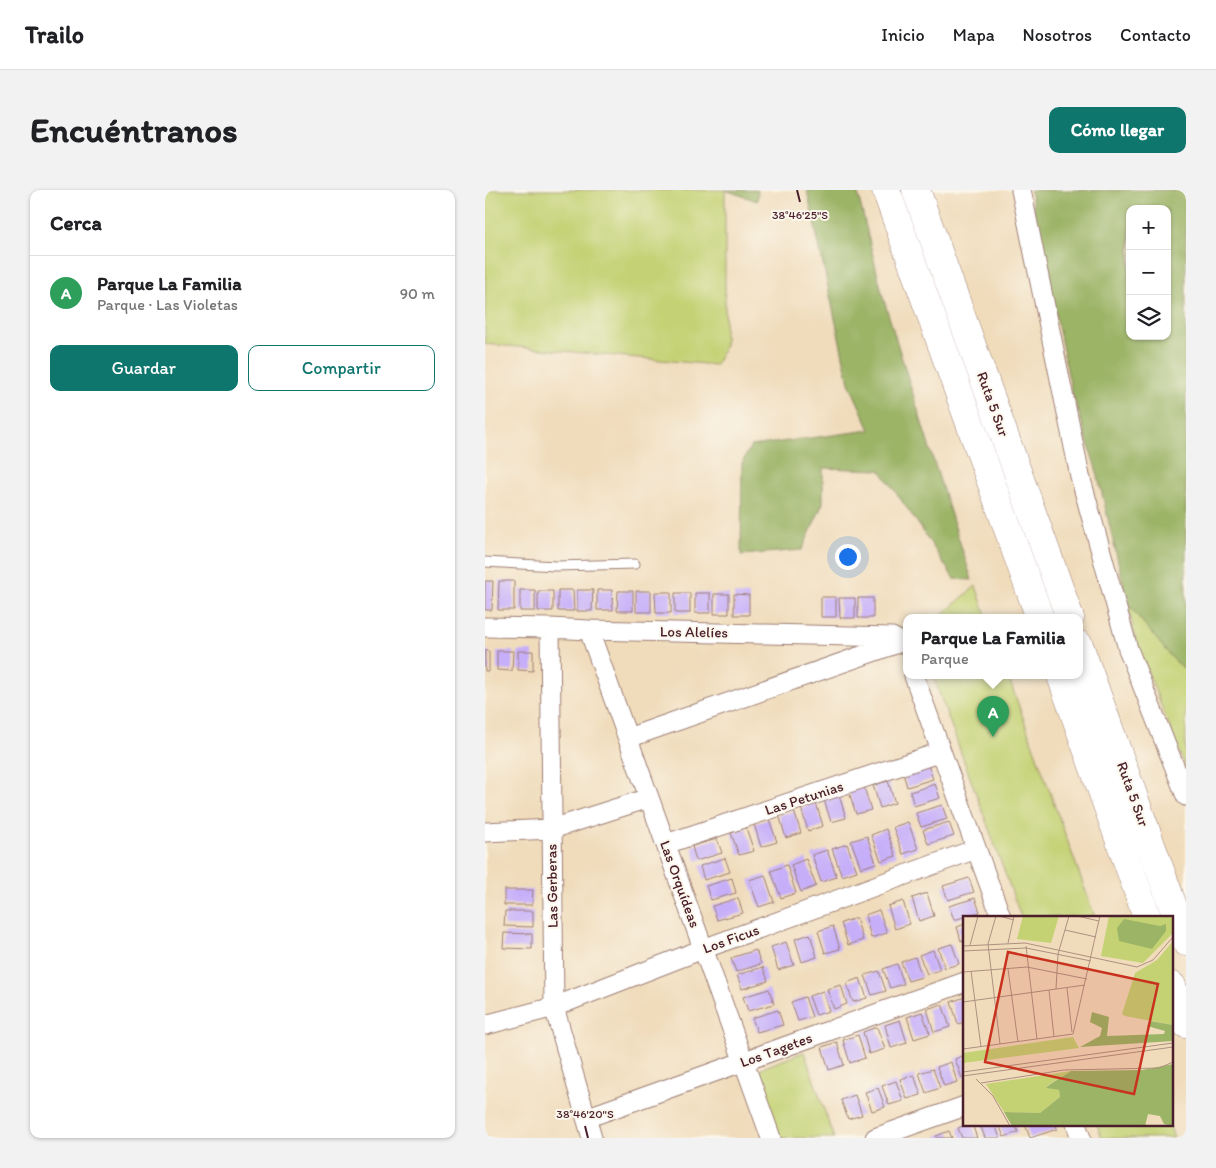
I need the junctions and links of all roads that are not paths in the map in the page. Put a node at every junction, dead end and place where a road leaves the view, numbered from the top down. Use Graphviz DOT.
graph roads {
  1 [pos="886,190"];
  2 [pos="916,190"];
  3 [pos="1021,190"];
  4 [pos="485,562"];
  5 [pos="635,564"];
  6 [pos="1039,614"];
  7 [pos="1069,614"];
  8 [pos="485,627"];
  9 [pos="550,628"];
  10 [pos="589,630"];
  11 [pos="903,648"];
  12 [pos="903,649"];
  13 [pos="1083,656"];
  14 [pos="915,679"];
  15 [pos="1062,679"];
  16 [pos="628,738"];
  17 [pos="941,752"];
  18 [pos="1186,796"];
  19 [pos="649,798"];
  20 [pos="552,829"];
  21 [pos="485,832"];
  22 [pos="666,844"];
  23 [pos="976,848"];
  24 [pos="1001,916"];
  25 [pos="1147,916"];
  26 [pos="1186,942"];
  27 [pos="703,949"];
  28 [pos="963,983"];
  29 [pos="1173,989"];
  30 [pos="554,1007"];
  31 [pos="1186,1024"];
  32 [pos="485,1025"];
  33 [pos="743,1062"];
  34 [pos="963,1107"];
  35 [pos="587,1118"];
  36 [pos="1077,1126"];
  37 [pos="592,1138"];
  38 [pos="771,1138"];
  39 [pos="875,1138"];
  40 [pos="1081,1138"];
  1 -- 6 [label="highway, Ruta 5 Sur"];
  2 -- 7 [label="highway, Ruta 5 Sur"];
  3 -- 18 [label="street"];
  4 -- 5 [label="lane"];
  8 -- 9 [label="street, Los Alelíes"];
  9 -- 10 [label="street, Los Alelíes"];
  9 -- 20 [label="street, Las Gerberas"];
  10 -- 11 [label="street, Los Alelíes"];
  10 -- 16 [label="street, Las Orquídeas"];
  12 -- 16 [label="street"];
  13 -- 26 [label="highway, Ruta 5 Sur"];
  14 -- 17 [label="street"];
  15 -- 25 [label="highway, Ruta 5 Sur"];
  16 -- 19 [label="street, Las Orquídeas"];
  17 -- 22 [label="street, Las Petunias"];
  17 -- 23 [label="street"];
  19 -- 20 [label="street"];
  19 -- 22 [label="street, Las Orquídeas"];
  20 -- 21 [label="street"];
  20 -- 30 [label="street, Las Gerberas"];
  22 -- 27 [label="street, Las Orquídeas"];
  23 -- 24 [label="street"];
  23 -- 27 [label="street, Los Ficus"];
  27 -- 30 [label="street, Los Ficus"];
  27 -- 33 [label="street, Las Orquídeas"];
  28 -- 33 [label="street, Los Tagetes"];
  29 -- 31 [label="highway"];
  30 -- 32 [label="street, Los Ficus"];
  30 -- 35 [label="street, Las Gerberas"];
  33 -- 35 [label="street, Los Tagetes"];
  33 -- 38 [label="street, Las Orquídeas"];
  34 -- 39 [label="street"];
  35 -- 37 [label="street, Las Gerberas"];
  36 -- 40 [label="street"];
}
